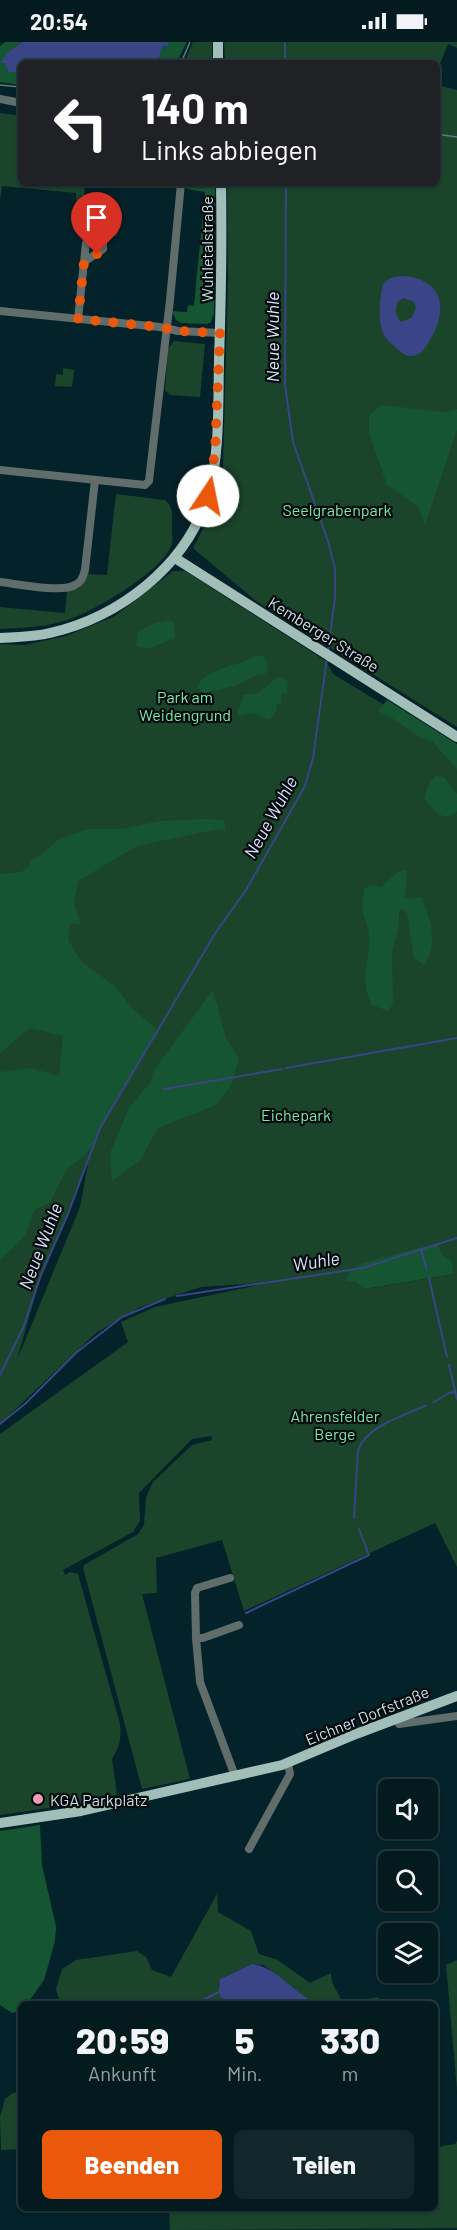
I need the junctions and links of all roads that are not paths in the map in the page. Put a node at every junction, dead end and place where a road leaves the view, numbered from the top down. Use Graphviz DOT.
graph roads {
  1 [pos="218,42"];
  2 [pos="219,60"];
  3 [pos="0,99"];
  4 [pos="18,102"];
  5 [pos="181,186"];
  6 [pos="221,186"];
  7 [pos="84,262"];
  8 [pos="0,311"];
  9 [pos="78,319"];
  10 [pos="167,329"];
  11 [pos="220,333"];
  12 [pos="0,470"];
  13 [pos="95,480"];
  14 [pos="175,558"];
  15 [pos="0,582"];
  16 [pos="0,638"];
  17 [pos="457,737"];
  18 [pos="230,1578"];
  19 [pos="239,1625"];
  20 [pos="196,1638"];
  21 [pos="457,1696"];
  22 [pos="457,1716"];
  23 [pos="399,1724"];
  24 [pos="288,1763"];
  25 [pos="235,1776"];
  26 [pos="0,1823"];
  27 [pos="249,1848"];
  1 -- 2 [label="main road"];
  3 -- 4 [label="street"];
  5 -- 10 [label="street, Wuhletalstraße"];
  6 -- 11 [label="main road, Wuhletalstraße"];
  7 -- 9 [label="street"];
  8 -- 9 [label="street"];
  9 -- 10 [label="street"];
  10 -- 11 [label="street"];
  10 -- 13 [label="street, Wuhletalstraße"];
  11 -- 14 [label="main road, Wuhletalstraße"];
  12 -- 13 [label="street, Wuhletalstraße"];
  13 -- 15 [label="street"];
  14 -- 16 [label="main road, Wuhletalstraße"];
  14 -- 17 [label="main road, Kemberger Straße"];
  18 -- 20 [label="street"];
  19 -- 20 [label="street"];
  20 -- 25 [label="street"];
  21 -- 24 [label="main road, Eichner Dorfstraße"];
  22 -- 23 [label="street, Eichner Dorfstraße"];
  24 -- 25 [label="main road, Eichner Dorfstraße"];
  24 -- 27 [label="street"];
  25 -- 26 [label="main road, Eichner Dorfstraße"];
}
